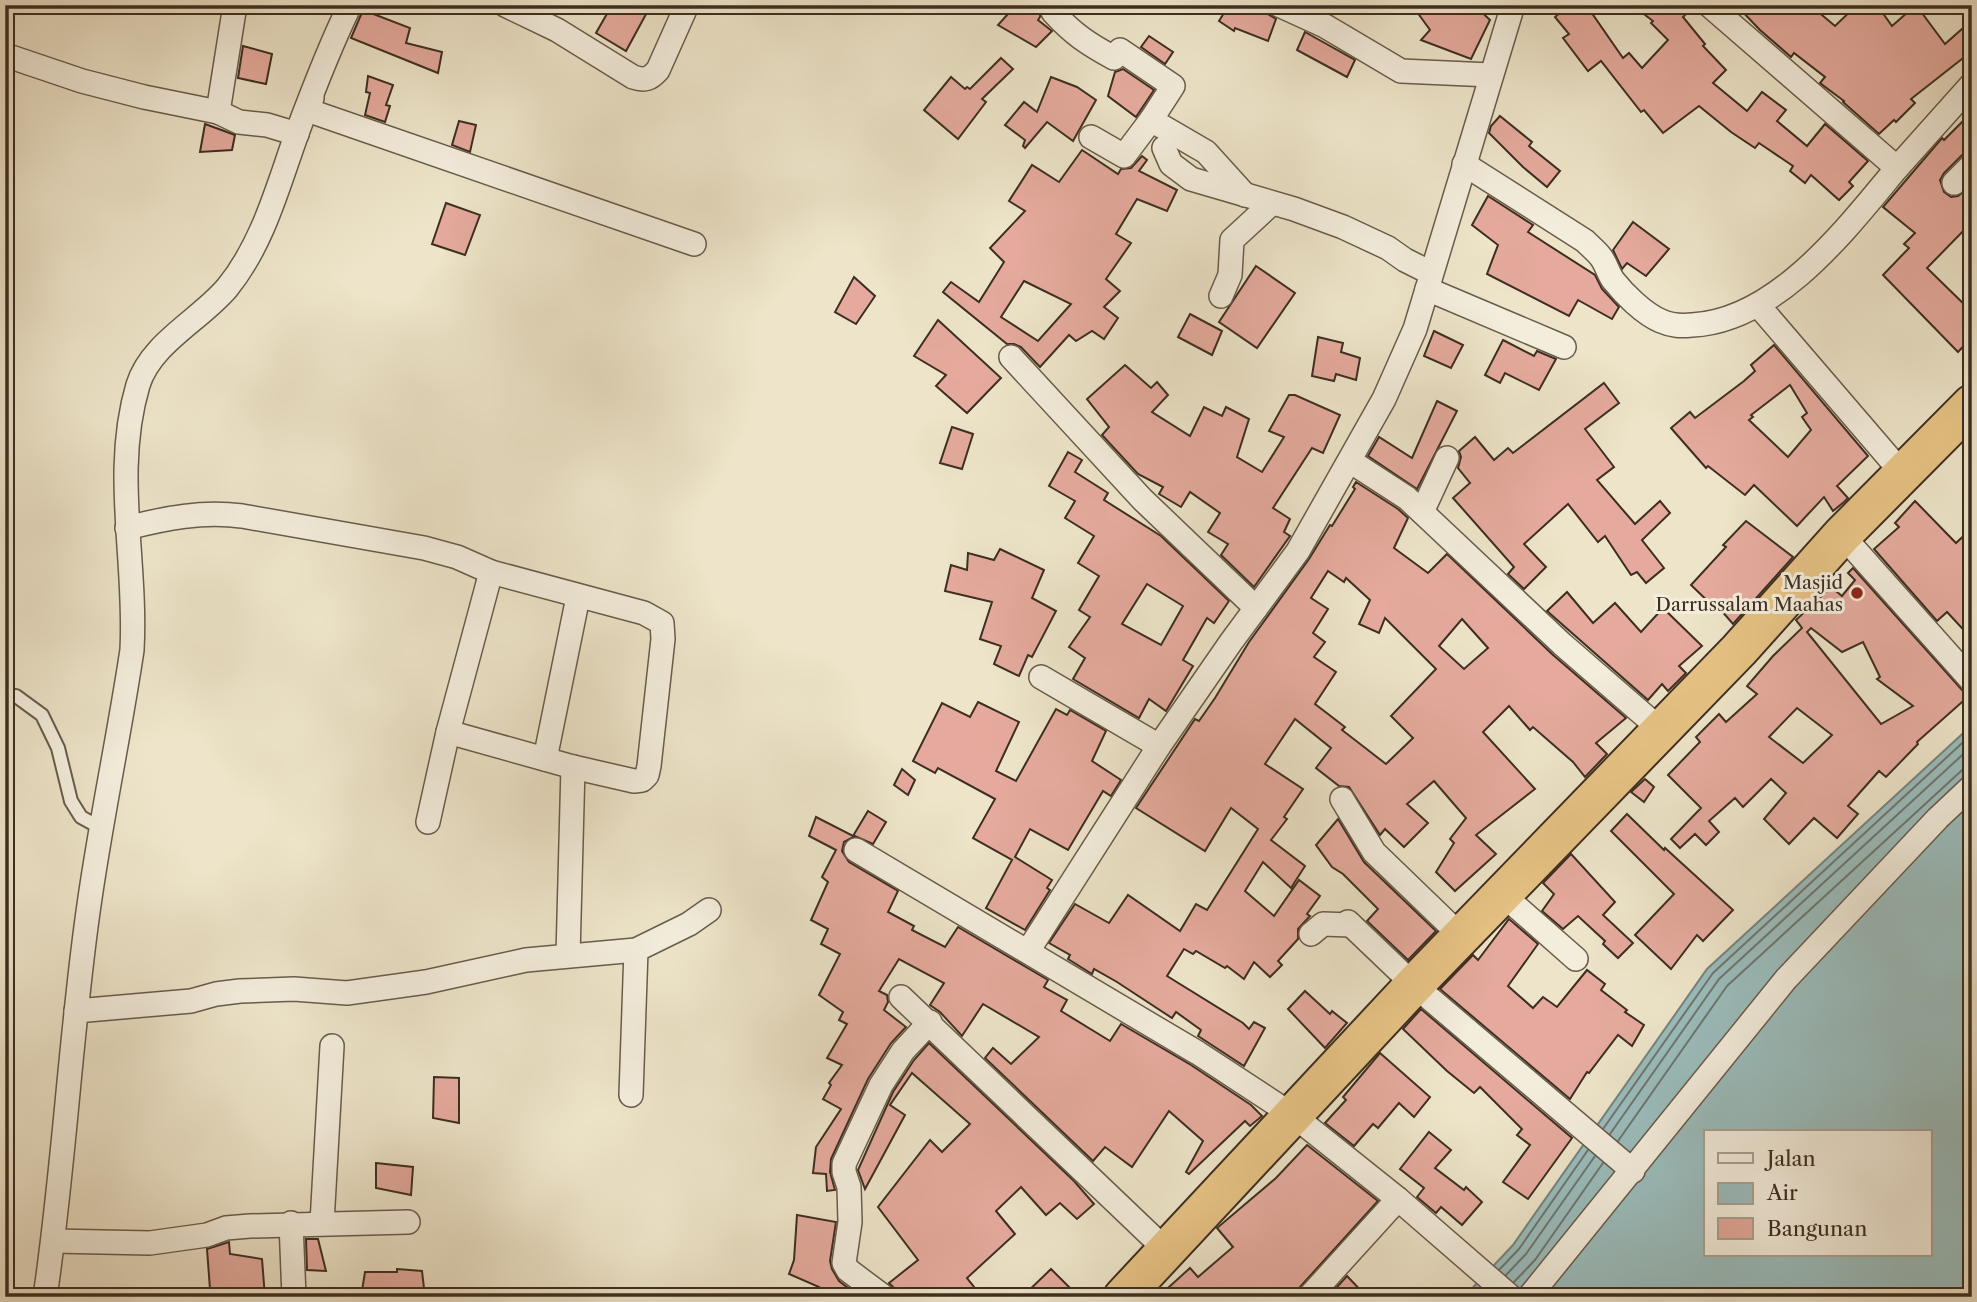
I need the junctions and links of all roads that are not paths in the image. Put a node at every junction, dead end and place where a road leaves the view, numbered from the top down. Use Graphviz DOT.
graph roads {
  1 [pos="234,5"];
  2 [pos="351,5"];
  3 [pos="505,5"];
  4 [pos="687,5"];
  5 [pos="1279,5"];
  6 [pos="1513,5"];
  7 [pos="1709,5"];
  8 [pos="1053,12"];
  9 [pos="5,55"];
  10 [pos="1492,75"];
  11 [pos="1972,84"];
  12 [pos="306,110"];
  13 [pos="218,112"];
  14 [pos="1151,120"];
  15 [pos="297,134"];
  16 [pos="1091,137"];
  17 [pos="1164,148"];
  18 [pos="1464,164"];
  19 [pos="1972,165"];
  20 [pos="1897,167"];
  21 [pos="1954,183"];
  22 [pos="1245,195"];
  23 [pos="1272,203"];
  24 [pos="694,244"];
  25 [pos="1429,281"];
  26 [pos="1221,296"];
  27 [pos="1758,305"];
  28 [pos="1564,347"];
  29 [pos="1019,365"];
  30 [pos="1966,422"];
  31 [pos="1447,458"];
  32 [pos="1350,461"];
  33 [pos="1903,474"];
  34 [pos="1422,512"];
  35 [pos="127,528"];
  36 [pos="1842,536"];
  37 [pos="491,572"];
  38 [pos="578,597"];
  39 [pos="1256,608"];
  40 [pos="1041,677"];
  41 [pos="1972,681"];
  42 [pos="16,696"];
  43 [pos="1660,729"];
  44 [pos="447,732"];
  45 [pos="1159,746"];
  46 [pos="545,759"];
  47 [pos="573,767"];
  48 [pos="1972,786"];
  49 [pos="1342,799"];
  50 [pos="428,822"];
  51 [pos="101,828"];
  52 [pos="856,850"];
  53 [pos="1501,893"];
  54 [pos="709,910"];
  55 [pos="1311,934"];
  56 [pos="1461,935"];
  57 [pos="636,950"];
  58 [pos="1028,951"];
  59 [pos="568,955"];
  60 [pos="1576,959"];
  61 [pos="1413,985"];
  62 [pos="901,997"];
  63 [pos="76,1011"];
  64 [pos="930,1022"];
  65 [pos="332,1045"];
  66 [pos="631,1095"];
  67 [pos="1294,1116"];
  68 [pos="1633,1171"];
  69 [pos="1398,1199"];
  70 [pos="408,1222"];
  71 [pos="291,1223"];
  72 [pos="322,1223"];
  73 [pos="53,1241"];
  74 [pos="1167,1251"];
  75 [pos="44,1297"];
  76 [pos="294,1297"];
  77 [pos="884,1297"];
  78 [pos="1123,1297"];
  79 [pos="1309,1297"];
  80 [pos="1511,1297"];
  81 [pos="1529,1297"];
  1 -- 13 [label="street"];
  2 -- 12 [label="street"];
  3 -- 4 [label="street"];
  5 -- 10 [label="street"];
  6 -- 10 [label="street"];
  7 -- 20 [label="street"];
  8 -- 14 [label="street"];
  9 -- 13 [label="street"];
  10 -- 18 [label="street"];
  11 -- 20 [label="street"];
  12 -- 15 [label="street"];
  12 -- 24 [label="street"];
  13 -- 15 [label="street"];
  14 -- 16 [label="street"];
  14 -- 22 [label="street"];
  15 -- 35 [label="street"];
  17 -- 22 [label="street"];
  18 -- 25 [label="street"];
  18 -- 27 [label="street"];
  19 -- 21 [label="street"];
  20 -- 27 [label="street"];
  22 -- 23 [label="street"];
  23 -- 25 [label="street"];
  23 -- 26 [label="street"];
  25 -- 28 [label="street"];
  25 -- 32 [label="street"];
  27 -- 33 [label="street"];
  29 -- 39 [label="street"];
  30 -- 33 [label="highway"];
  31 -- 34 [label="street"];
  32 -- 34 [label="street"];
  32 -- 39 [label="street"];
  33 -- 36 [label="highway"];
  34 -- 43 [label="street"];
  35 -- 37 [label="street"];
  35 -- 51 [label="street"];
  36 -- 41 [label="street"];
  36 -- 43 [label="highway"];
  37 -- 38 [label="street"];
  37 -- 44 [label="street"];
  38 -- 46 [label="street"];
  38 -- 47 [label="street"];
  39 -- 45 [label="street"];
  40 -- 45 [label="street"];
  42 -- 51 [label="lane"];
  43 -- 53 [label="highway"];
  44 -- 46 [label="street"];
  44 -- 50 [label="street"];
  45 -- 58 [label="street"];
  46 -- 47 [label="street"];
  47 -- 59 [label="street"];
  48 -- 68 [label="street"];
  49 -- 56 [label="street"];
  51 -- 63 [label="street"];
  52 -- 58 [label="street"];
  53 -- 56 [label="highway"];
  53 -- 60 [label="street"];
  54 -- 57 [label="street"];
  55 -- 61 [label="street"];
  56 -- 61 [label="highway"];
  57 -- 59 [label="street"];
  57 -- 66 [label="street"];
  58 -- 67 [label="street"];
  59 -- 63 [label="street"];
  61 -- 67 [label="highway"];
  61 -- 68 [label="street"];
  62 -- 64 [label="street"];
  63 -- 73 [label="street"];
  64 -- 74 [label="street"];
  64 -- 77 [label="street"];
  65 -- 72 [label="street"];
  67 -- 69 [label="street"];
  67 -- 74 [label="highway"];
  68 -- 81 [label="street"];
  69 -- 79 [label="street"];
  69 -- 80 [label="street"];
  70 -- 72 [label="street"];
  71 -- 72 [label="street"];
  71 -- 73 [label="street"];
  71 -- 76 [label="street"];
  73 -- 75 [label="street"];
  74 -- 78 [label="highway"];
}
